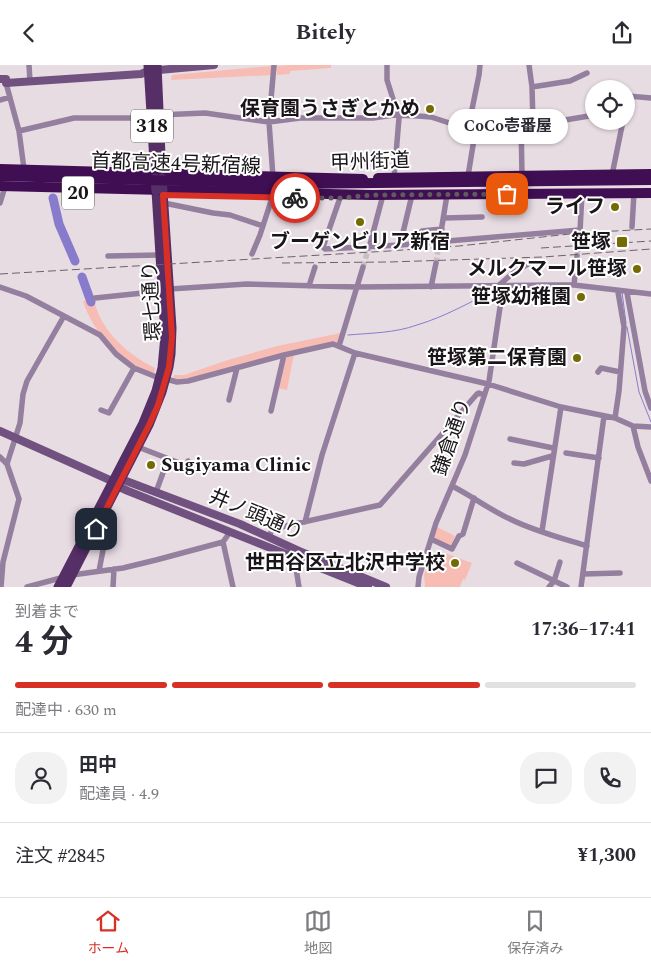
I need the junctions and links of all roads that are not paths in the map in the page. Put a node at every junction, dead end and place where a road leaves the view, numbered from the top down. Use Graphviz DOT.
graph roads {
  1 [pos="29,65"];
  2 [pos="214,65"];
  3 [pos="274,65"];
  4 [pos="387,65"];
  5 [pos="480,65"];
  6 [pos="529,65"];
  7 [pos="153,72"];
  8 [pos="587,73"];
  9 [pos="3,81"];
  10 [pos="30,81"];
  11 [pos="532,87"];
  12 [pos="10,97"];
  13 [pos="635,97"];
  14 [pos="651,98"];
  15 [pos="0,100"];
  16 [pos="472,114"];
  17 [pos="399,115"];
  18 [pos="156,117"];
  19 [pos="585,117"];
  20 [pos="522,122"];
  21 [pos="533,122"];
  22 [pos="269,123"];
  23 [pos="468,129"];
  24 [pos="621,130"];
  25 [pos="19,131"];
  26 [pos="0,169"];
  27 [pos="24,169"];
  28 [pos="0,175"];
  29 [pos="159,175"];
  30 [pos="522,175"];
  31 [pos="612,175"];
  32 [pos="651,175"];
  33 [pos="468,176"];
  34 [pos="273,177"];
  35 [pos="394,178"];
  36 [pos="363,179"];
  37 [pos="651,181"];
  38 [pos="1,187"];
  39 [pos="651,187"];
  40 [pos="582,193"];
  41 [pos="634,193"];
  42 [pos="651,193"];
  43 [pos="160,195"];
  44 [pos="371,195"];
  45 [pos="384,195"];
  46 [pos="412,195"];
  47 [pos="447,195"];
  48 [pos="272,198"];
  49 [pos="340,198"];
  50 [pos="0,203"];
  51 [pos="482,217"];
  52 [pos="444,218"];
  53 [pos="263,226"];
  54 [pos="632,227"];
  55 [pos="442,229"];
  56 [pos="422,231"];
  57 [pos="440,243"];
  58 [pos="400,245"];
  59 [pos="369,248"];
  60 [pos="252,254"];
  61 [pos="159,255"];
  62 [pos="108,256"];
  63 [pos="577,256"];
  64 [pos="436,263"];
  65 [pos="530,263"];
  66 [pos="315,267"];
  67 [pos="363,267"];
  68 [pos="512,273"];
  69 [pos="510,285"];
  70 [pos="574,285"];
  71 [pos="309,286"];
  72 [pos="498,286"];
  73 [pos="0,287"];
  74 [pos="357,287"];
  75 [pos="431,287"];
  76 [pos="166,290"];
  77 [pos="623,292"];
  78 [pos="502,294"];
  79 [pos="651,294"];
  80 [pos="94,298"];
  81 [pos="64,317"];
  82 [pos="340,344"];
  83 [pos="355,353"];
  84 [pos="284,355"];
  85 [pos="134,368"];
  86 [pos="237,369"];
  87 [pos="598,372"];
  88 [pos="620,372"];
  89 [pos="163,378"];
  90 [pos="488,384"];
  91 [pos="484,395"];
  92 [pos="229,400"];
  93 [pos="561,407"];
  94 [pos="651,408"];
  95 [pos="101,410"];
  96 [pos="271,411"];
  97 [pos="604,416"];
  98 [pos="615,418"];
  99 [pos="633,426"];
  100 [pos="651,427"];
  101 [pos="0,431"];
  102 [pos="16,438"];
  103 [pos="510,439"];
  104 [pos="138,447"];
  105 [pos="553,448"];
  106 [pos="566,453"];
  107 [pos="552,456"];
  108 [pos="0,457"];
  109 [pos="598,458"];
  110 [pos="168,459"];
  111 [pos="188,461"];
  112 [pos="514,463"];
  113 [pos="7,464"];
  114 [pos="651,481"];
  115 [pos="117,482"];
  116 [pos="452,486"];
  117 [pos="156,492"];
  118 [pos="168,496"];
  119 [pos="474,498"];
  120 [pos="104,513"];
  121 [pos="182,513"];
  122 [pos="306,521"];
  123 [pos="542,531"];
  124 [pos="230,532"];
  125 [pos="269,538"];
  126 [pos="431,539"];
  127 [pos="222,542"];
  128 [pos="589,548"];
  129 [pos="294,556"];
  130 [pos="560,562"];
  131 [pos="517,563"];
  132 [pos="114,569"];
  133 [pos="99,571"];
  134 [pos="620,573"];
  135 [pos="584,574"];
  136 [pos="67,576"];
  137 [pos="554,581"];
  138 [pos="1,587"];
  139 [pos="27,587"];
  140 [pos="58,587"];
  141 [pos="66,587"];
  142 [pos="113,587"];
  143 [pos="233,587"];
  144 [pos="299,587"];
  145 [pos="368,587"];
  146 [pos="386,587"];
  147 [pos="418,587"];
  148 [pos="549,587"];
  149 [pos="567,587"];
  150 [pos="582,587"];
  1 -- 10 [label="street"];
  2 -- 7 [label="main road"];
  3 -- 22 [label="street"];
  4 -- 17 [label="street"];
  5 -- 16 [label="street"];
  6 -- 11 [label="street"];
  7 -- 10 [label="main road"];
  7 -- 18 [label="main road, 環七通り / 318"];
  8 -- 11 [label="street"];
  9 -- 10 [label="main road"];
  9 -- 12 [label="street"];
  11 -- 21 [label="street"];
  12 -- 15 [label="street"];
  12 -- 25 [label="street"];
  13 -- 14 [label="street"];
  16 -- 20 [label="street"];
  16 -- 23 [label="street"];
  17 -- 22 [label="street"];
  17 -- 23 [label="street"];
  17 -- 35 [label="street"];
  18 -- 22 [label="street"];
  18 -- 25 [label="street"];
  18 -- 29 [label="main road, 環七通り / 318"];
  19 -- 21 [label="street"];
  20 -- 21 [label="street"];
  20 -- 30 [label="street"];
  22 -- 34 [label="street"];
  23 -- 33 [label="street"];
  24 -- 31 [label="street"];
  25 -- 27 [label="street"];
  26 -- 27 [label="highway"];
  27 -- 29 [label="highway"];
  28 -- 36 [label="highway, 甲州街道 / 20"];
  28 -- 37 [label="highway, 首都高速4号新宿線, bridge"];
  29 -- 34 [label="highway"];
  29 -- 43 [label="main road, 環七通り / 318, bridge"];
  30 -- 31 [label="highway, 甲州街道 / 20"];
  30 -- 33 [label="highway, 甲州街道 / 20"];
  31 -- 32 [label="highway, 甲州街道 / 20"];
  33 -- 35 [label="highway, 甲州街道 / 20"];
  34 -- 36 [label="highway"];
  35 -- 36 [label="highway, 甲州街道 / 20"];
  38 -- 39 [label="highway, 首都高速4号新宿線, bridge"];
  38 -- 43 [label="highway, 20"];
  38 -- 44 [label="highway, 甲州街道 / 20"];
  38 -- 50 [label="street"];
  40 -- 41 [label="highway, 甲州街道 / 20"];
  40 -- 47 [label="highway, 甲州街道 / 20"];
  40 -- 57 [label="street"];
  41 -- 42 [label="highway, 甲州街道 / 20"];
  41 -- 54 [label="street"];
  43 -- 48 [label="highway, 20"];
  43 -- 53 [label="street"];
  43 -- 61 [label="main road, 環七通り / 318"];
  43 -- 76 [label="main road, 環七通り / 318"];
  44 -- 45 [label="highway, 甲州街道 / 20"];
  44 -- 49 [label="highway, 20"];
  45 -- 46 [label="highway, 甲州街道 / 20"];
  45 -- 59 [label="street"];
  46 -- 47 [label="highway, 甲州街道 / 20"];
  46 -- 58 [label="street"];
  47 -- 52 [label="street"];
  48 -- 49 [label="highway, 20"];
  48 -- 53 [label="street"];
  49 -- 59 [label="street"];
  51 -- 52 [label="street"];
  52 -- 55 [label="street"];
  53 -- 60 [label="street"];
  55 -- 56 [label="street"];
  55 -- 57 [label="street"];
  57 -- 58 [label="street"];
  58 -- 59 [label="street"];
  61 -- 62 [label="street"];
  61 -- 76 [label="main road, 環七通り / 318"];
  63 -- 70 [label="street"];
  64 -- 75 [label="street"];
  65 -- 68 [label="street"];
  66 -- 71 [label="street"];
  67 -- 74 [label="street"];
  68 -- 69 [label="street"];
  68 -- 72 [label="street"];
  69 -- 70 [label="street"];
  69 -- 72 [label="street"];
  70 -- 77 [label="street"];
  71 -- 74 [label="street"];
  71 -- 76 [label="street"];
  72 -- 75 [label="street"];
  73 -- 81 [label="street"];
  74 -- 75 [label="street"];
  74 -- 82 [label="street"];
  76 -- 80 [label="street"];
  76 -- 89 [label="main road, 環七通り / 318"];
  77 -- 79 [label="street"];
  77 -- 88 [label="street"];
  77 -- 94 [label="street"];
  78 -- 90 [label="street, 鎌倉通り"];
  81 -- 85 [label="street"];
  81 -- 102 [label="street"];
  82 -- 83 [label="street"];
  82 -- 84 [label="street"];
  83 -- 90 [label="street"];
  83 -- 122 [label="street"];
  84 -- 86 [label="street"];
  84 -- 96 [label="street"];
  85 -- 89 [label="street"];
  85 -- 95 [label="street"];
  86 -- 89 [label="street"];
  86 -- 92 [label="street"];
  87 -- 88 [label="street"];
  88 -- 98 [label="street"];
  89 -- 104 [label="main road, 環七通り / 318"];
  89 -- 115 [label="main road, 環七通り / 318"];
  90 -- 91 [label="street, 鎌倉通り"];
  90 -- 93 [label="street"];
  91 -- 116 [label="street, 鎌倉通り"];
  91 -- 122 [label="street"];
  93 -- 97 [label="street"];
  93 -- 105 [label="street"];
  97 -- 98 [label="street"];
  97 -- 109 [label="street"];
  98 -- 99 [label="street"];
  99 -- 100 [label="street"];
  99 -- 114 [label="street"];
  101 -- 102 [label="main road, 井ノ頭通り"];
  102 -- 113 [label="street"];
  102 -- 115 [label="main road, 井ノ頭通り"];
  103 -- 105 [label="street"];
  104 -- 110 [label="street"];
  104 -- 115 [label="main road, 環七通り / 318"];
  105 -- 107 [label="street"];
  106 -- 109 [label="street"];
  107 -- 112 [label="street"];
  107 -- 123 [label="street"];
  108 -- 113 [label="street"];
  109 -- 128 [label="street"];
  110 -- 111 [label="street"];
  110 -- 117 [label="street"];
  113 -- 138 [label="street"];
  115 -- 117 [label="main road, 井ノ頭通り"];
  115 -- 120 [label="main road, 環七通り / 318"];
  115 -- 121 [label="main road, 井ノ頭通り"];
  115 -- 136 [label="main road, 環七通り / 318"];
  116 -- 119 [label="street"];
  116 -- 126 [label="street, 鎌倉通り"];
  117 -- 118 [label="main road, 井ノ頭通り"];
  118 -- 121 [label="main road"];
  118 -- 125 [label="main road, 井ノ頭通り"];
  119 -- 123 [label="street"];
  119 -- 126 [label="street"];
  120 -- 133 [label="street"];
  120 -- 136 [label="main road, 環七通り / 318"];
  121 -- 124 [label="main road, 井ノ頭通り"];
  122 -- 125 [label="street"];
  123 -- 128 [label="street"];
  124 -- 127 [label="street"];
  124 -- 129 [label="main road, 井ノ頭通り"];
  125 -- 146 [label="main road, 井ノ頭通り"];
  126 -- 147 [label="street, 鎌倉通り"];
  127 -- 132 [label="street"];
  127 -- 143 [label="street"];
  128 -- 135 [label="street"];
  129 -- 144 [label="street"];
  129 -- 145 [label="main road, 井ノ頭通り"];
  130 -- 137 [label="street"];
  131 -- 137 [label="street"];
  132 -- 133 [label="street"];
  132 -- 142 [label="street"];
  133 -- 136 [label="street"];
  134 -- 135 [label="street"];
  135 -- 150 [label="street"];
  136 -- 139 [label="street"];
  136 -- 140 [label="main road, 環七通り / 318"];
  136 -- 141 [label="main road, 環七通り / 318"];
  137 -- 148 [label="street"];
  137 -- 149 [label="street"];
}
